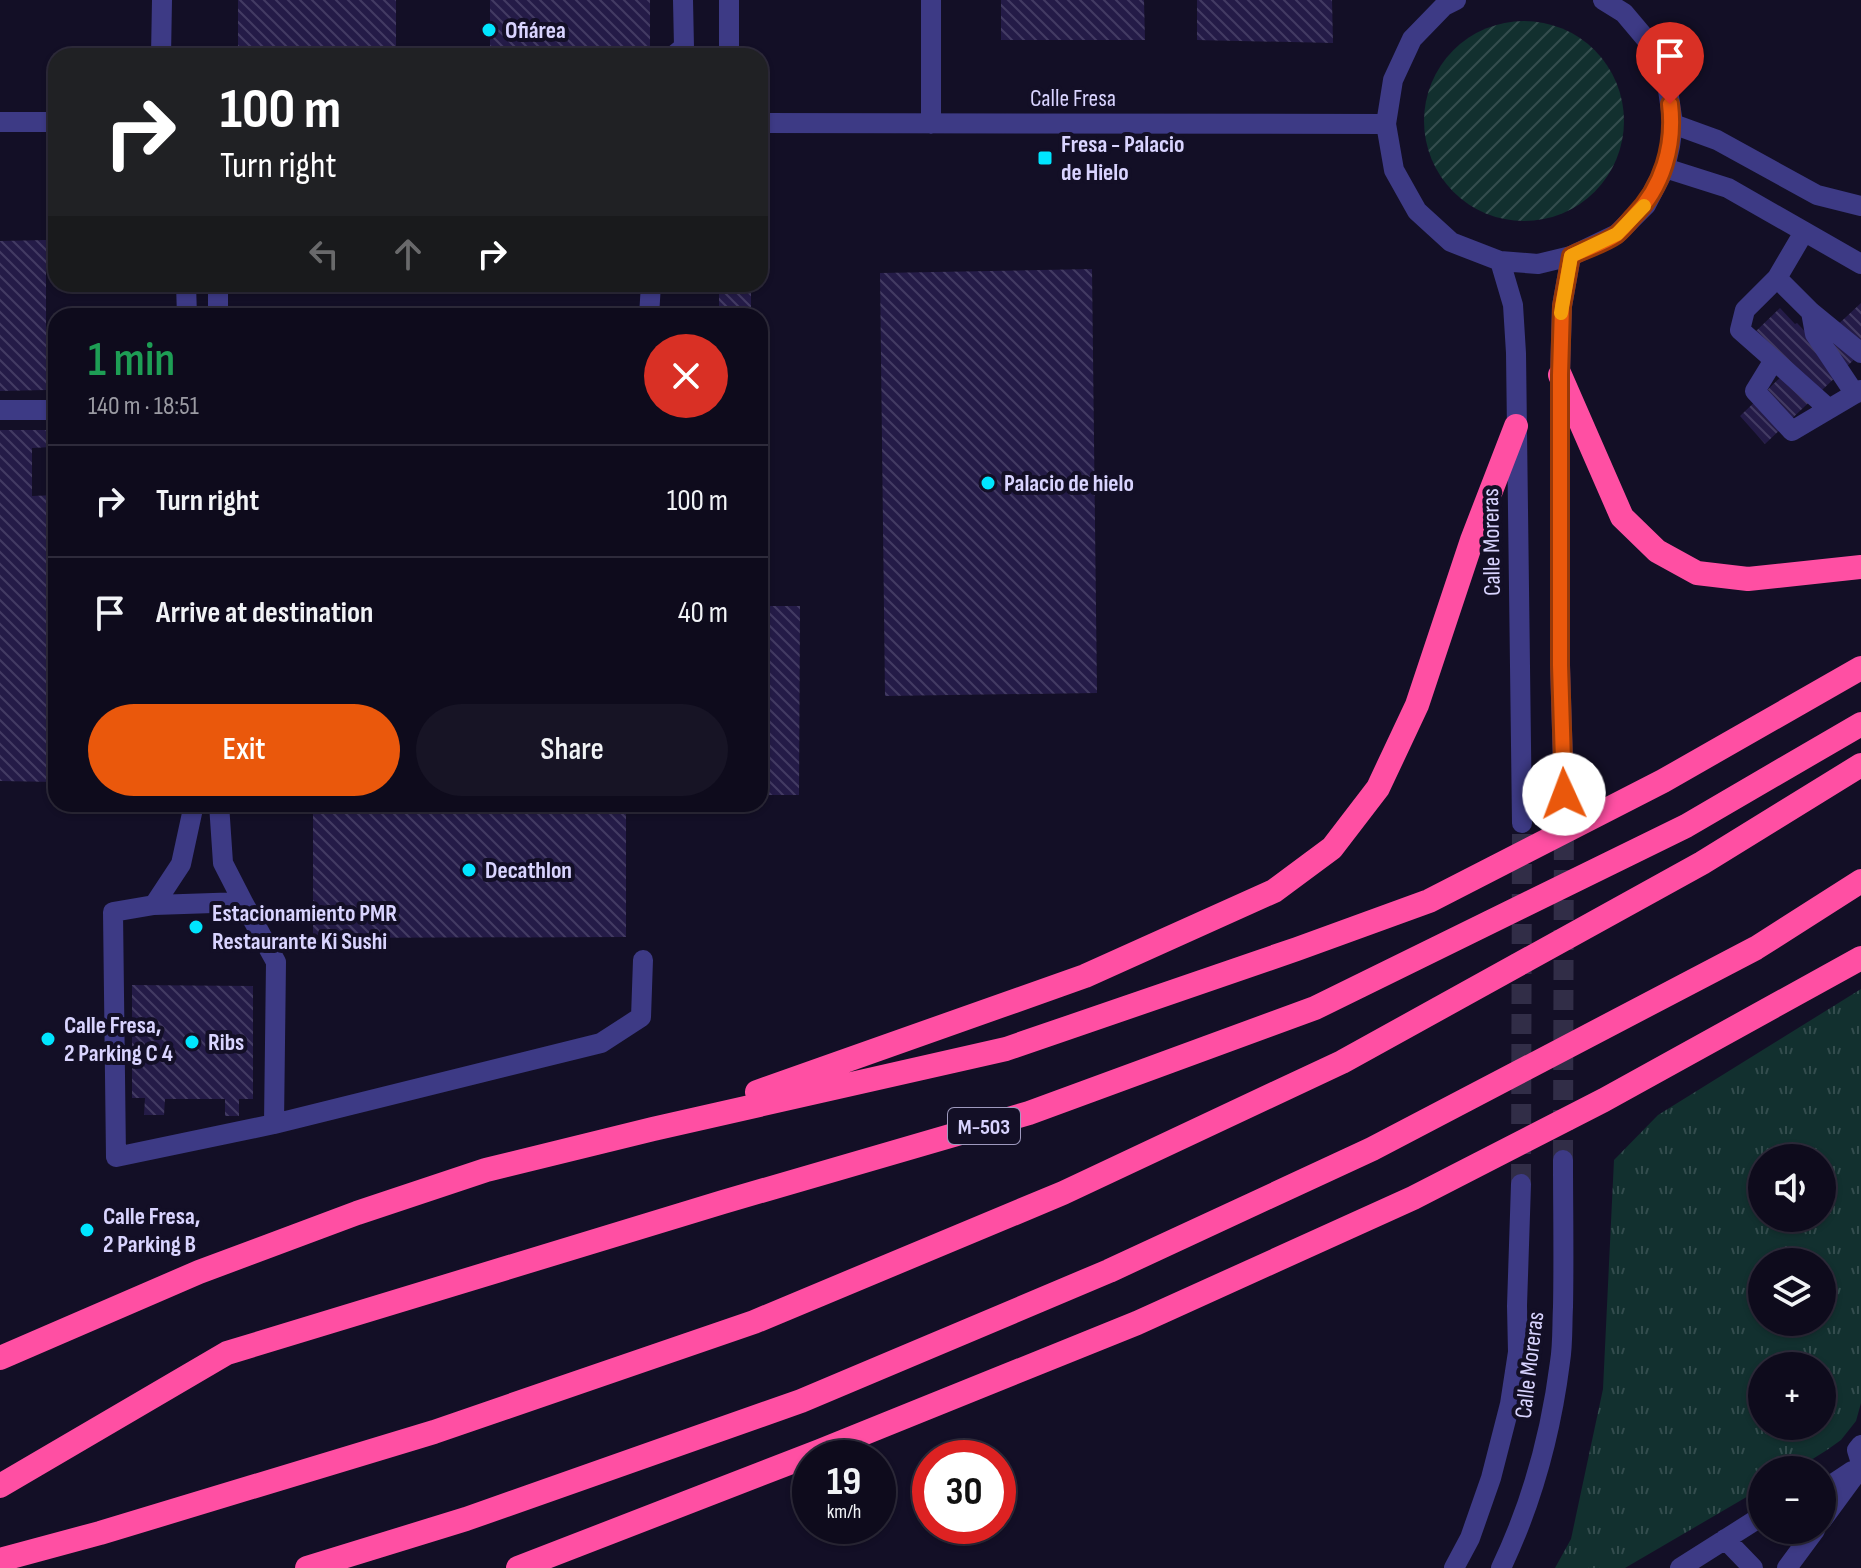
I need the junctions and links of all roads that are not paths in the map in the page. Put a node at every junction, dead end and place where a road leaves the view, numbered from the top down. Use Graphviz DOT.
graph roads {
  1 [pos="162,0"];
  2 [pos="683,0"];
  3 [pos="729,0"];
  4 [pos="931,0"];
  5 [pos="1456,0"];
  6 [pos="1603,0"];
  7 [pos="161,48"];
  8 [pos="683,48"];
  9 [pos="729,48"];
  10 [pos="0,122"];
  11 [pos="22,122"];
  12 [pos="48,122"];
  13 [pos="768,123"];
  14 [pos="931,124"];
  15 [pos="1386,124"];
  16 [pos="1673,124"];
  17 [pos="48,127"];
  18 [pos="1665,168"];
  19 [pos="1861,206"];
  20 [pos="1804,232"];
  21 [pos="1571,256"];
  22 [pos="1500,261"];
  23 [pos="1861,264"];
  24 [pos="1777,278"];
  25 [pos="1811,312"];
  26 [pos="1861,353"];
  27 [pos="1774,360"];
  28 [pos="1560,375"];
  29 [pos="1858,392"];
  30 [pos="1829,409"];
  31 [pos="0,410"];
  32 [pos="48,410"];
  33 [pos="1516,426"];
  34 [pos="1861,567"];
  35 [pos="1861,668"];
  36 [pos="1861,724"];
  37 [pos="1861,765"];
  38 [pos="1564,794"];
  39 [pos="192,812"];
  40 [pos="220,812"];
  41 [pos="1522,823"];
  42 [pos="1861,881"];
  43 [pos="243,902"];
  44 [pos="154,905"];
  45 [pos="1861,958"];
  46 [pos="643,960"];
  47 [pos="274,1124"];
  48 [pos="653,1129"];
  49 [pos="1563,1160"];
  50 [pos="1521,1184"];
  51 [pos="49,1338"];
  52 [pos="0,1358"];
  53 [pos="0,1366"];
  54 [pos="1861,1445"];
  55 [pos="1861,1465"];
  56 [pos="1836,1468"];
  57 [pos="1836,1482"];
  58 [pos="0,1486"];
  59 [pos="1836,1500"];
  60 [pos="1748,1527"];
  61 [pos="1748,1535"];
  62 [pos="1729,1543"];
  63 [pos="1805,1544"];
  64 [pos="0,1560"];
  65 [pos="307,1568"];
  66 [pos="518,1568"];
  67 [pos="1454,1568"];
  68 [pos="1501,1568"];
  69 [pos="1680,1568"];
  70 [pos="1699,1568"];
  71 [pos="1753,1568"];
  72 [pos="1787,1568"];
  1 -- 7 [label="street"];
  2 -- 8 [label="street"];
  3 -- 9 [label="street"];
  4 -- 14 [label="street"];
  5 -- 15 [label="street"];
  6 -- 16 [label="street"];
  10 -- 11 [label="street"];
  11 -- 12 [label="street"];
  11 -- 17 [label="street"];
  13 -- 14 [label="street, Calle Fresa"];
  14 -- 15 [label="street, Calle Fresa"];
  15 -- 22 [label="street"];
  16 -- 18 [label="street"];
  16 -- 19 [label="street"];
  18 -- 20 [label="street"];
  18 -- 21 [label="street"];
  20 -- 23 [label="street"];
  20 -- 24 [label="street"];
  21 -- 22 [label="street"];
  21 -- 28 [label="street"];
  22 -- 33 [label="street, Calle Moreras"];
  24 -- 25 [label="street"];
  24 -- 27 [label="street"];
  25 -- 26 [label="street"];
  25 -- 29 [label="street"];
  27 -- 30 [label="street"];
  27 -- 30 [label="street"];
  28 -- 34 [label="highway"];
  28 -- 38 [label="street"];
  29 -- 30 [label="street"];
  31 -- 32 [label="street"];
  33 -- 41 [label="street, Calle Moreras"];
  33 -- 48 [label="highway"];
  35 -- 48 [label="highway"];
  36 -- 58 [label="highway, M-503"];
  37 -- 64 [label="highway"];
  39 -- 44 [label="street"];
  40 -- 43 [label="street"];
  42 -- 65 [label="highway"];
  43 -- 44 [label="street"];
  43 -- 47 [label="street"];
  44 -- 47 [label="street"];
  45 -- 66 [label="highway"];
  46 -- 47 [label="street"];
  48 -- 51 [label="highway"];
  49 -- 68 [label="street, Calle Moreras"];
  50 -- 67 [label="street, Calle Moreras"];
  51 -- 52 [label="highway"];
  51 -- 53 [label="highway"];
  54 -- 55 [label="street"];
  55 -- 56 [label="street"];
  55 -- 57 [label="street"];
  55 -- 59 [label="street"];
  60 -- 62 [label="street"];
  61 -- 62 [label="street"];
  62 -- 69 [label="street"];
  62 -- 70 [label="street"];
  62 -- 71 [label="street"];
  63 -- 72 [label="street"];
}
